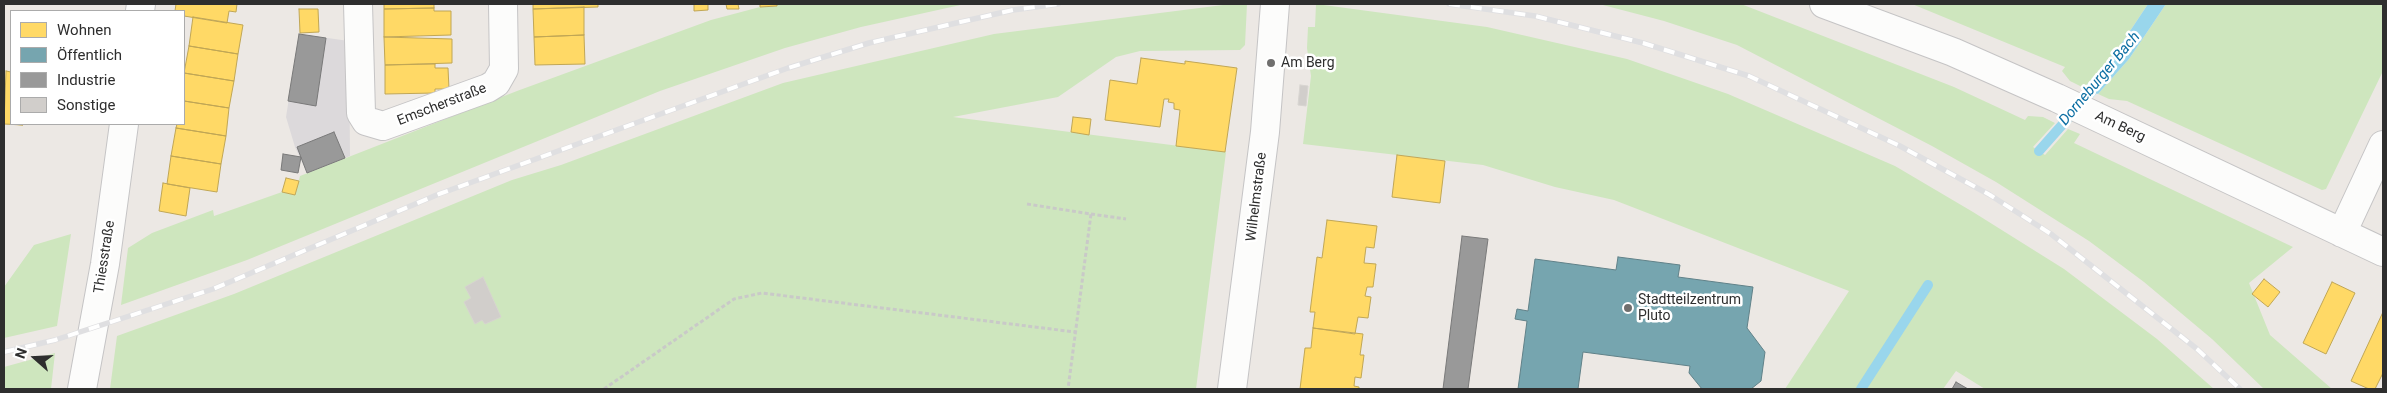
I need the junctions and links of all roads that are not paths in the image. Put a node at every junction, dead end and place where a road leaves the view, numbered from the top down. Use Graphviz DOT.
graph roads {
  1 [pos="358,4"];
  2 [pos="503,4"];
  3 [pos="1276,4"];
  4 [pos="1824,4"];
  5 [pos="124,125"];
  6 [pos="2383,145"];
  7 [pos="2342,233"];
  8 [pos="2383,252"];
  9 [pos="82,389"];
  10 [pos="1232,389"];
  1 -- 2 [label="street, Emscherstraße"];
  3 -- 10 [label="street, Wilhelmstraße"];
  4 -- 7 [label="street, Am Berg"];
  5 -- 9 [label="street, Thiesstraße"];
  6 -- 7 [label="street"];
  7 -- 8 [label="street, Am Berg"];
}
